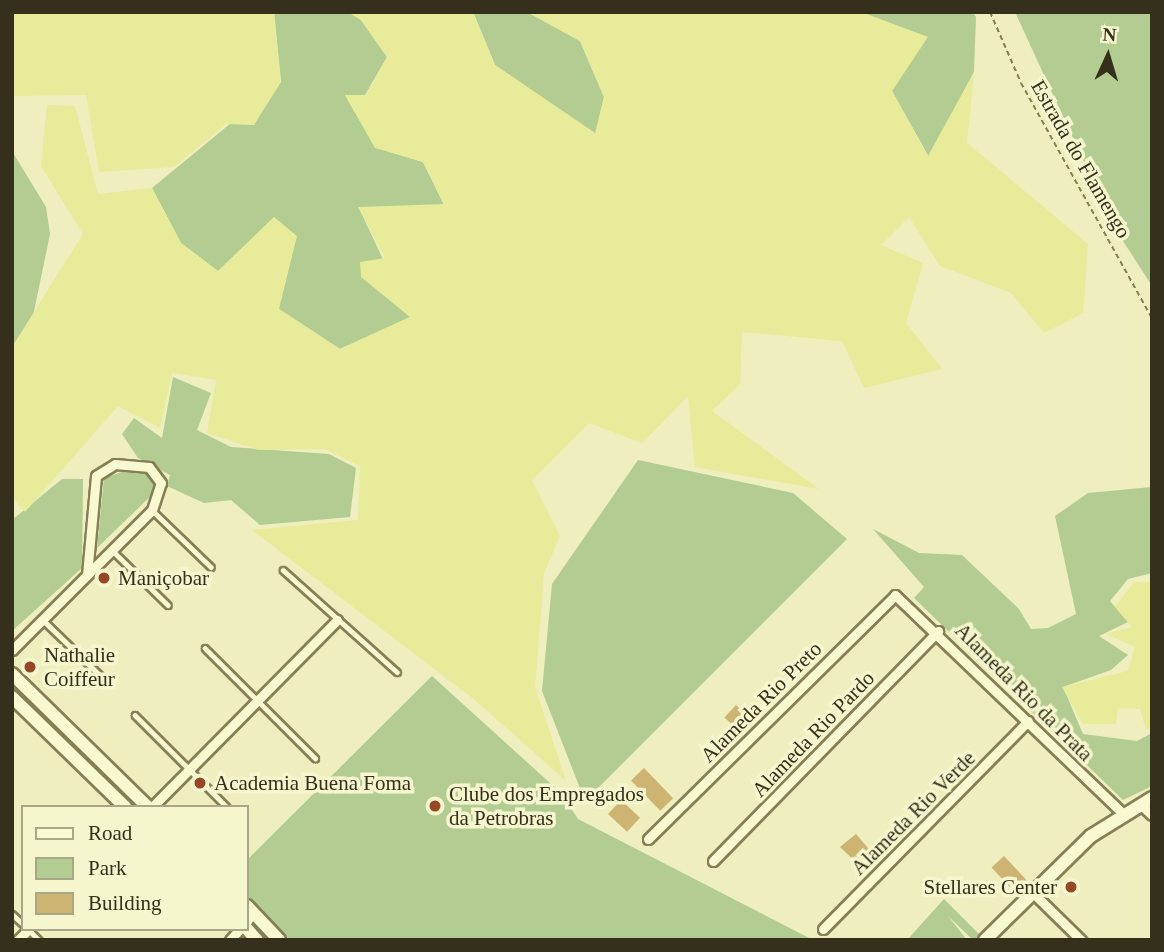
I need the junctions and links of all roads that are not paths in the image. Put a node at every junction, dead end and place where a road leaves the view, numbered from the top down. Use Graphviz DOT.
graph roads {
  1 [pos="152,510"];
  2 [pos="111,549"];
  3 [pos="211,566"];
  4 [pos="284,570"];
  5 [pos="87,574"];
  6 [pos="902,596"];
  7 [pos="168,604"];
  8 [pos="43,620"];
  9 [pos="337,620"];
  10 [pos="937,631"];
  11 [pos="205,648"];
  12 [pos="12,650"];
  13 [pos="397,672"];
  14 [pos="12,674"];
  15 [pos="100,675"];
  16 [pos="12,697"];
  17 [pos="258,700"];
  18 [pos="135,715"];
  19 [pos="1028,721"];
  20 [pos="315,758"];
  21 [pos="189,769"];
  22 [pos="1146,801"];
  23 [pos="123,805"];
  24 [pos="148,805"];
  25 [pos="152,805"];
  26 [pos="225,805"];
  27 [pos="1122,813"];
  28 [pos="1152,816"];
  29 [pos="648,839"];
  30 [pos="713,861"];
  31 [pos="1032,892"];
  32 [pos="252,915"];
  33 [pos="823,929"];
  34 [pos="252,936"];
  35 [pos="279,940"];
  36 [pos="985,940"];
  37 [pos="1080,940"];
  1 -- 2 [label="street"];
  1 -- 3 [label="lane"];
  1 -- 5 [label="street"];
  2 -- 5 [label="street"];
  2 -- 7 [label="lane"];
  4 -- 9 [label="lane"];
  5 -- 8 [label="street"];
  6 -- 10 [label="street, Alameda Rio da Prata"];
  6 -- 29 [label="street, Alameda Rio Preto"];
  8 -- 12 [label="street"];
  8 -- 15 [label="lane"];
  9 -- 13 [label="lane"];
  9 -- 17 [label="street"];
  10 -- 19 [label="street, Alameda Rio da Prata"];
  10 -- 30 [label="street, Alameda Rio Pardo"];
  11 -- 17 [label="lane"];
  14 -- 24 [label="street"];
  16 -- 23 [label="street"];
  17 -- 20 [label="lane"];
  17 -- 21 [label="street"];
  18 -- 21 [label="lane"];
  19 -- 27 [label="street, Alameda Rio da Prata"];
  19 -- 33 [label="street, Alameda Rio Verde"];
  21 -- 25 [label="street"];
  21 -- 26 [label="lane"];
  22 -- 27 [label="street"];
  22 -- 28 [label="street"];
  27 -- 31 [label="street"];
  31 -- 36 [label="street"];
  31 -- 37 [label="street"];
  32 -- 34 [label="street"];
  32 -- 35 [label="street"];
}
